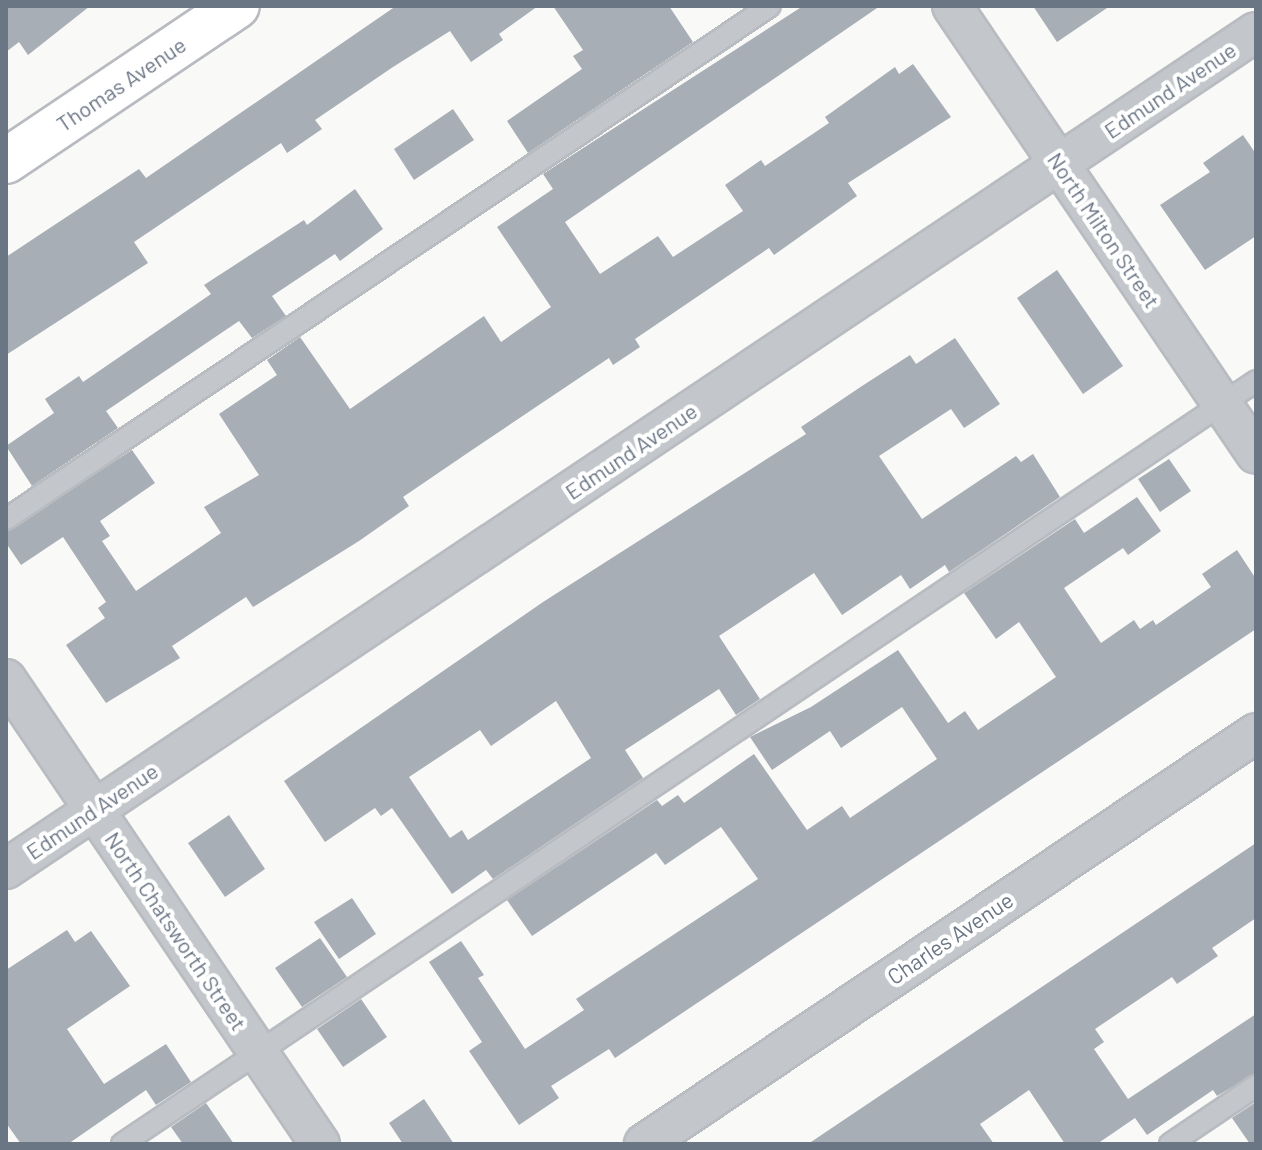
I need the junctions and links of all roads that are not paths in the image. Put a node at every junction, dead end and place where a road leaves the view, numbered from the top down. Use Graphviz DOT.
graph roads {
  1 [pos="237,6"];
  2 [pos="770,6"];
  3 [pos="952,6"];
  4 [pos="1256,32"];
  5 [pos="6,161"];
  6 [pos="1059,165"];
  7 [pos="1256,381"];
  8 [pos="1222,403"];
  9 [pos="1256,454"];
  10 [pos="6,519"];
  11 [pos="6,679"];
  12 [pos="1256,733"];
  13 [pos="94,810"];
  14 [pos="6,869"];
  15 [pos="259,1052"];
  16 [pos="1256,1086"];
  17 [pos="122,1144"];
  18 [pos="320,1144"];
  19 [pos="644,1144"];
  20 [pos="1170,1144"];
  1 -- 5 [label="street, Thomas Avenue"];
  2 -- 10 [label="lane"];
  3 -- 6 [label="street, North Milton Street"];
  4 -- 6 [label="street, Edmund Avenue"];
  6 -- 8 [label="street, North Milton Street"];
  6 -- 13 [label="street, Edmund Avenue"];
  7 -- 8 [label="lane"];
  8 -- 9 [label="street, North Milton Street"];
  8 -- 15 [label="lane"];
  11 -- 13 [label="street, North Chatsworth Street"];
  12 -- 19 [label="street, Charles Avenue"];
  13 -- 14 [label="street, Edmund Avenue"];
  13 -- 15 [label="street, North Chatsworth Street"];
  15 -- 17 [label="lane"];
  15 -- 18 [label="street, North Chatsworth Street"];
  16 -- 20 [label="lane"];
}
